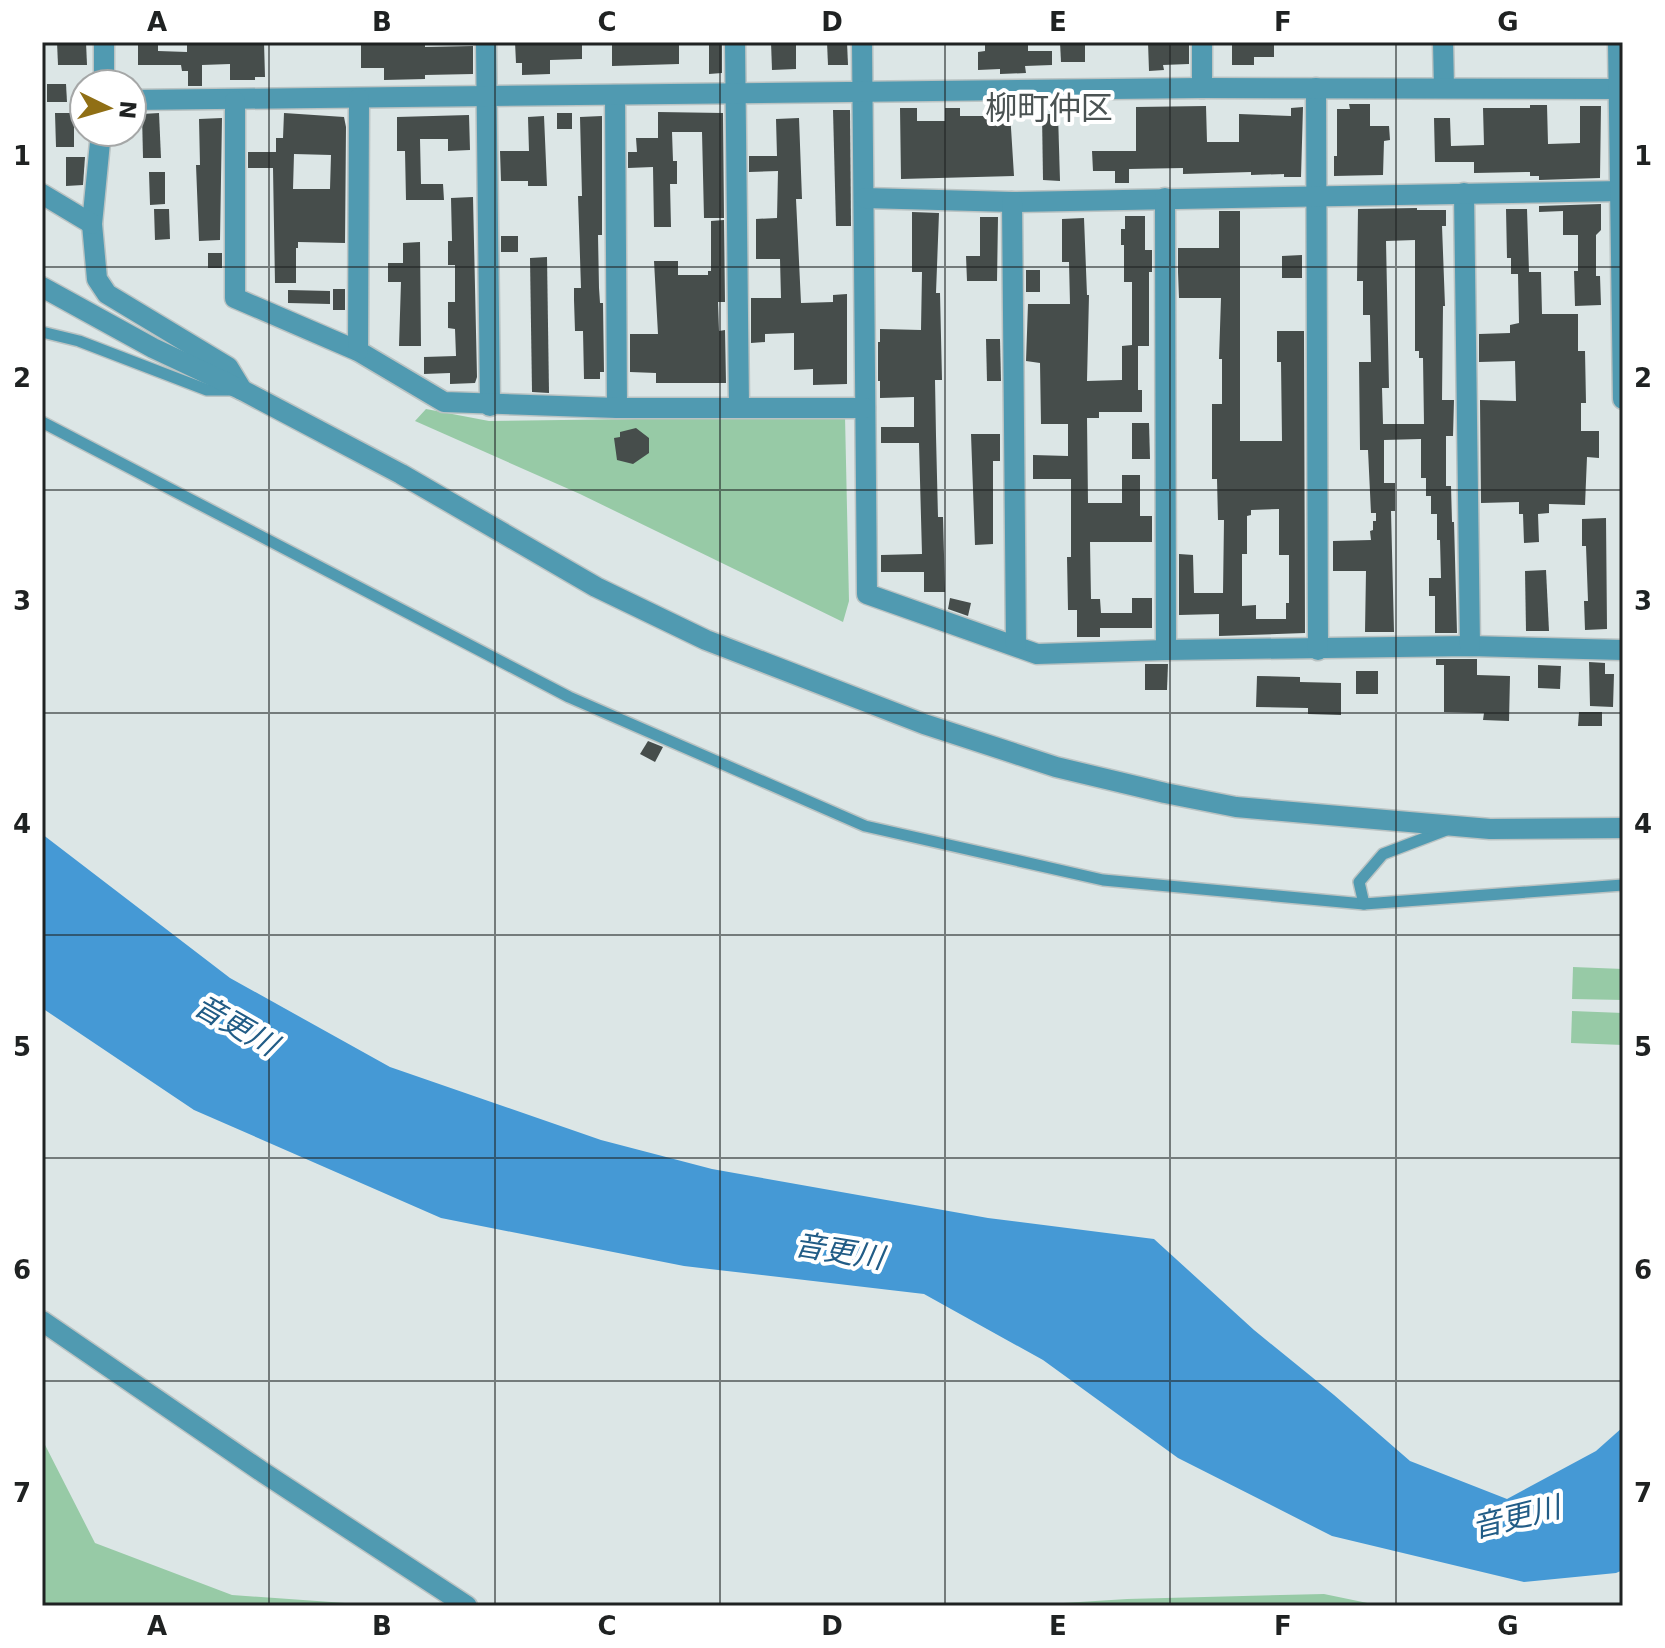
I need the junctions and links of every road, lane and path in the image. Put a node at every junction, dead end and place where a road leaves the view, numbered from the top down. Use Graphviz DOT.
graph roads {
  1 [pos="104,42"];
  2 [pos="486,42"];
  3 [pos="735,42"];
  4 [pos="862,42"];
  5 [pos="1202,42"];
  6 [pos="1443,42"];
  7 [pos="1618,42"];
  8 [pos="104,68"];
  9 [pos="1202,88"];
  10 [pos="1316,88"];
  11 [pos="1444,88"];
  12 [pos="1621,89"];
  13 [pos="736,92"];
  14 [pos="862,93"];
  15 [pos="486,95"];
  16 [pos="615,95"];
  17 [pos="359,98"];
  18 [pos="148,100"];
  19 [pos="235,101"];
  20 [pos="99,148"];
  21 [pos="1621,191"];
  22 [pos="1464,193"];
  23 [pos="42,194"];
  24 [pos="1316,195"];
  25 [pos="865,198"];
  26 [pos="1165,198"];
  27 [pos="1012,202"];
  28 [pos="92,224"];
  29 [pos="42,287"];
  30 [pos="1622,297"];
  31 [pos="42,332"];
  32 [pos="358,351"];
  33 [pos="242,390"];
  34 [pos="1623,399"];
  35 [pos="490,406"];
  36 [pos="739,407"];
  37 [pos="617,408"];
  38 [pos="865,408"];
  39 [pos="42,422"];
  40 [pos="1016,646"];
  41 [pos="1470,646"];
  42 [pos="1166,650"];
  43 [pos="1318,650"];
  44 [pos="1623,650"];
  45 [pos="1456,826"];
  46 [pos="1623,828"];
  47 [pos="1623,885"];
  48 [pos="1364,904"];
  49 [pos="42,1321"];
  50 [pos="467,1606"];
  1 -- 8 [label="street"];
  2 -- 15 [label="street"];
  3 -- 13 [label="street"];
  4 -- 14 [label="street"];
  5 -- 9 [label="street"];
  6 -- 11 [label="street"];
  7 -- 12 [label="street"];
  9 -- 10 [label="street"];
  9 -- 14 [label="street"];
  10 -- 11 [label="street"];
  10 -- 24 [label="street"];
  11 -- 12 [label="street"];
  12 -- 21 [label="street"];
  13 -- 14 [label="street"];
  13 -- 16 [label="street"];
  13 -- 36 [label="street"];
  14 -- 25 [label="street"];
  15 -- 16 [label="street"];
  15 -- 17 [label="street"];
  15 -- 35 [label="street"];
  16 -- 37 [label="street"];
  17 -- 19 [label="street"];
  17 -- 32 [label="street"];
  18 -- 19 [label="street"];
  19 -- 32 [label="street"];
  20 -- 28 [label="street"];
  21 -- 22 [label="street"];
  21 -- 30 [label="street"];
  22 -- 24 [label="street"];
  22 -- 41 [label="street"];
  23 -- 28 [label="street"];
  24 -- 26 [label="street"];
  24 -- 43 [label="street"];
  25 -- 27 [label="street"];
  25 -- 38 [label="street"];
  26 -- 27 [label="street"];
  26 -- 42 [label="street"];
  27 -- 40 [label="street"];
  28 -- 33 [label="street"];
  29 -- 33 [label="street"];
  30 -- 34 [label="street"];
  31 -- 33 [label="lane"];
  32 -- 35 [label="street"];
  33 -- 45 [label="street"];
  35 -- 37 [label="street"];
  36 -- 37 [label="street"];
  36 -- 38 [label="street"];
  38 -- 40 [label="street"];
  39 -- 48 [label="lane"];
  40 -- 42 [label="street"];
  41 -- 43 [label="street"];
  41 -- 44 [label="street"];
  42 -- 43 [label="street"];
  45 -- 46 [label="street"];
  45 -- 48 [label="lane"];
  47 -- 48 [label="lane"];
  49 -- 50 [label="street"];
}
